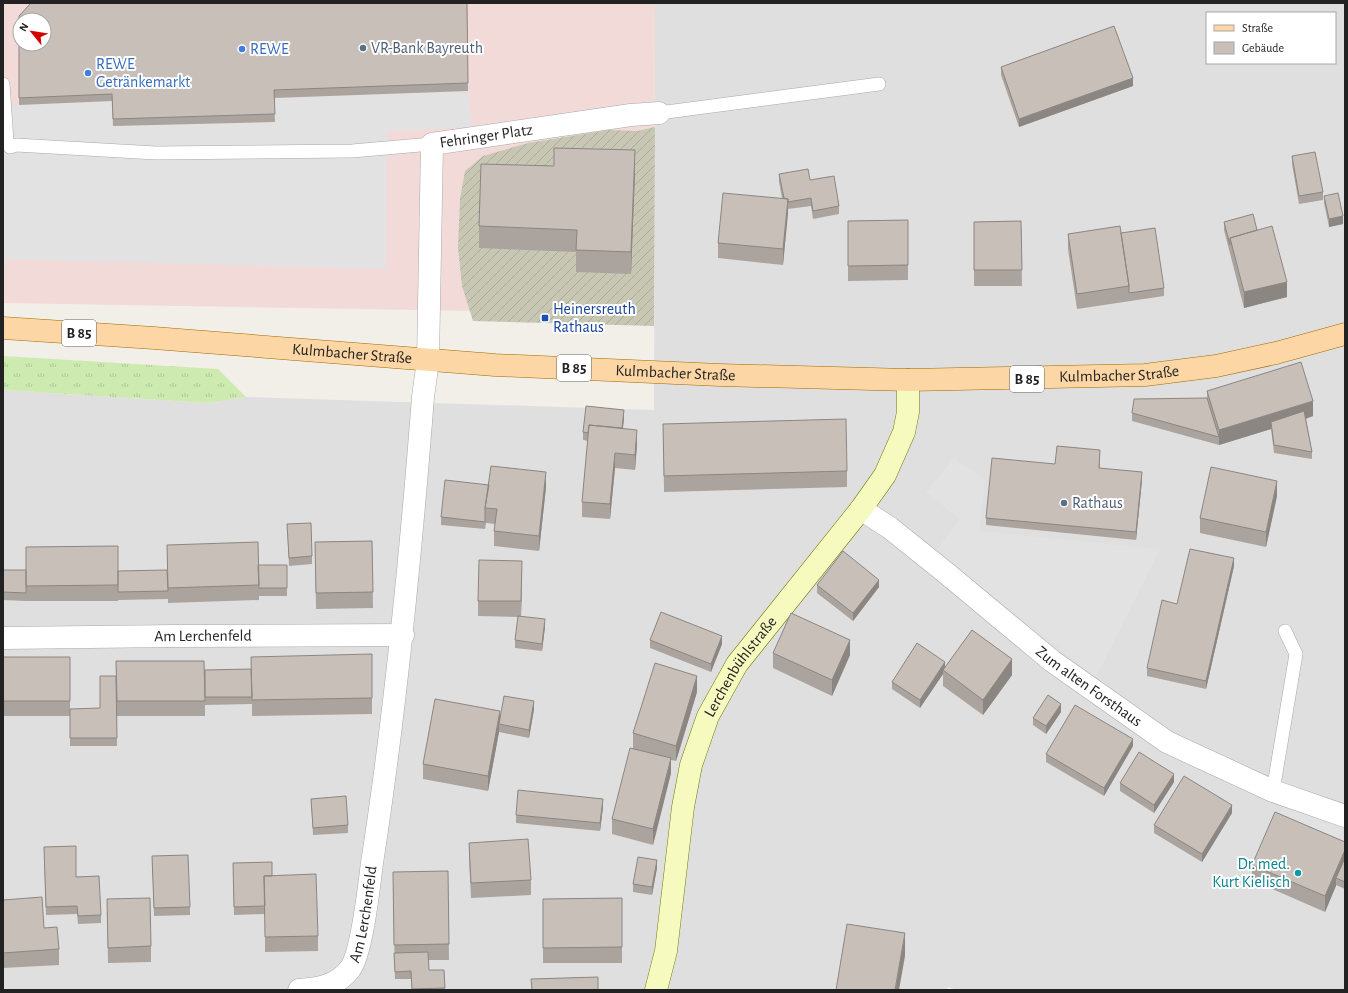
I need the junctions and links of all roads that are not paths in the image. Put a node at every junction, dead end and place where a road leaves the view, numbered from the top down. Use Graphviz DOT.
graph roads {
  1 [pos="3,84"];
  2 [pos="879,84"];
  3 [pos="659,113"];
  4 [pos="432,144"];
  5 [pos="3,328"];
  6 [pos="1345,334"];
  7 [pos="428,360"];
  8 [pos="908,380"];
  9 [pos="861,509"];
  10 [pos="1285,631"];
  11 [pos="402,636"];
  12 [pos="3,638"];
  13 [pos="1273,791"];
  14 [pos="1345,816"];
  15 [pos="299,990"];
  16 [pos="656,990"];
  1 -- 4 [label="lane"];
  2 -- 3 [label="lane"];
  3 -- 4 [label="street, Fehringer Platz"];
  4 -- 7 [label="street, Fehringer Platz"];
  5 -- 7 [label="main road, Kulmbacher Straße / B 85"];
  6 -- 8 [label="main road, Kulmbacher Straße / B 85"];
  7 -- 8 [label="main road, Kulmbacher Straße / B 85"];
  7 -- 11 [label="street, Am Lerchenfeld"];
  8 -- 9 [label="street, Lerchenbühlstraße"];
  9 -- 13 [label="street, Zum alten Forsthaus"];
  9 -- 16 [label="street, Lerchenbühlstraße"];
  10 -- 13 [label="lane"];
  11 -- 12 [label="street, Am Lerchenfeld"];
  11 -- 15 [label="street, Am Lerchenfeld"];
  13 -- 14 [label="street, Zum alten Forsthaus"];
}
